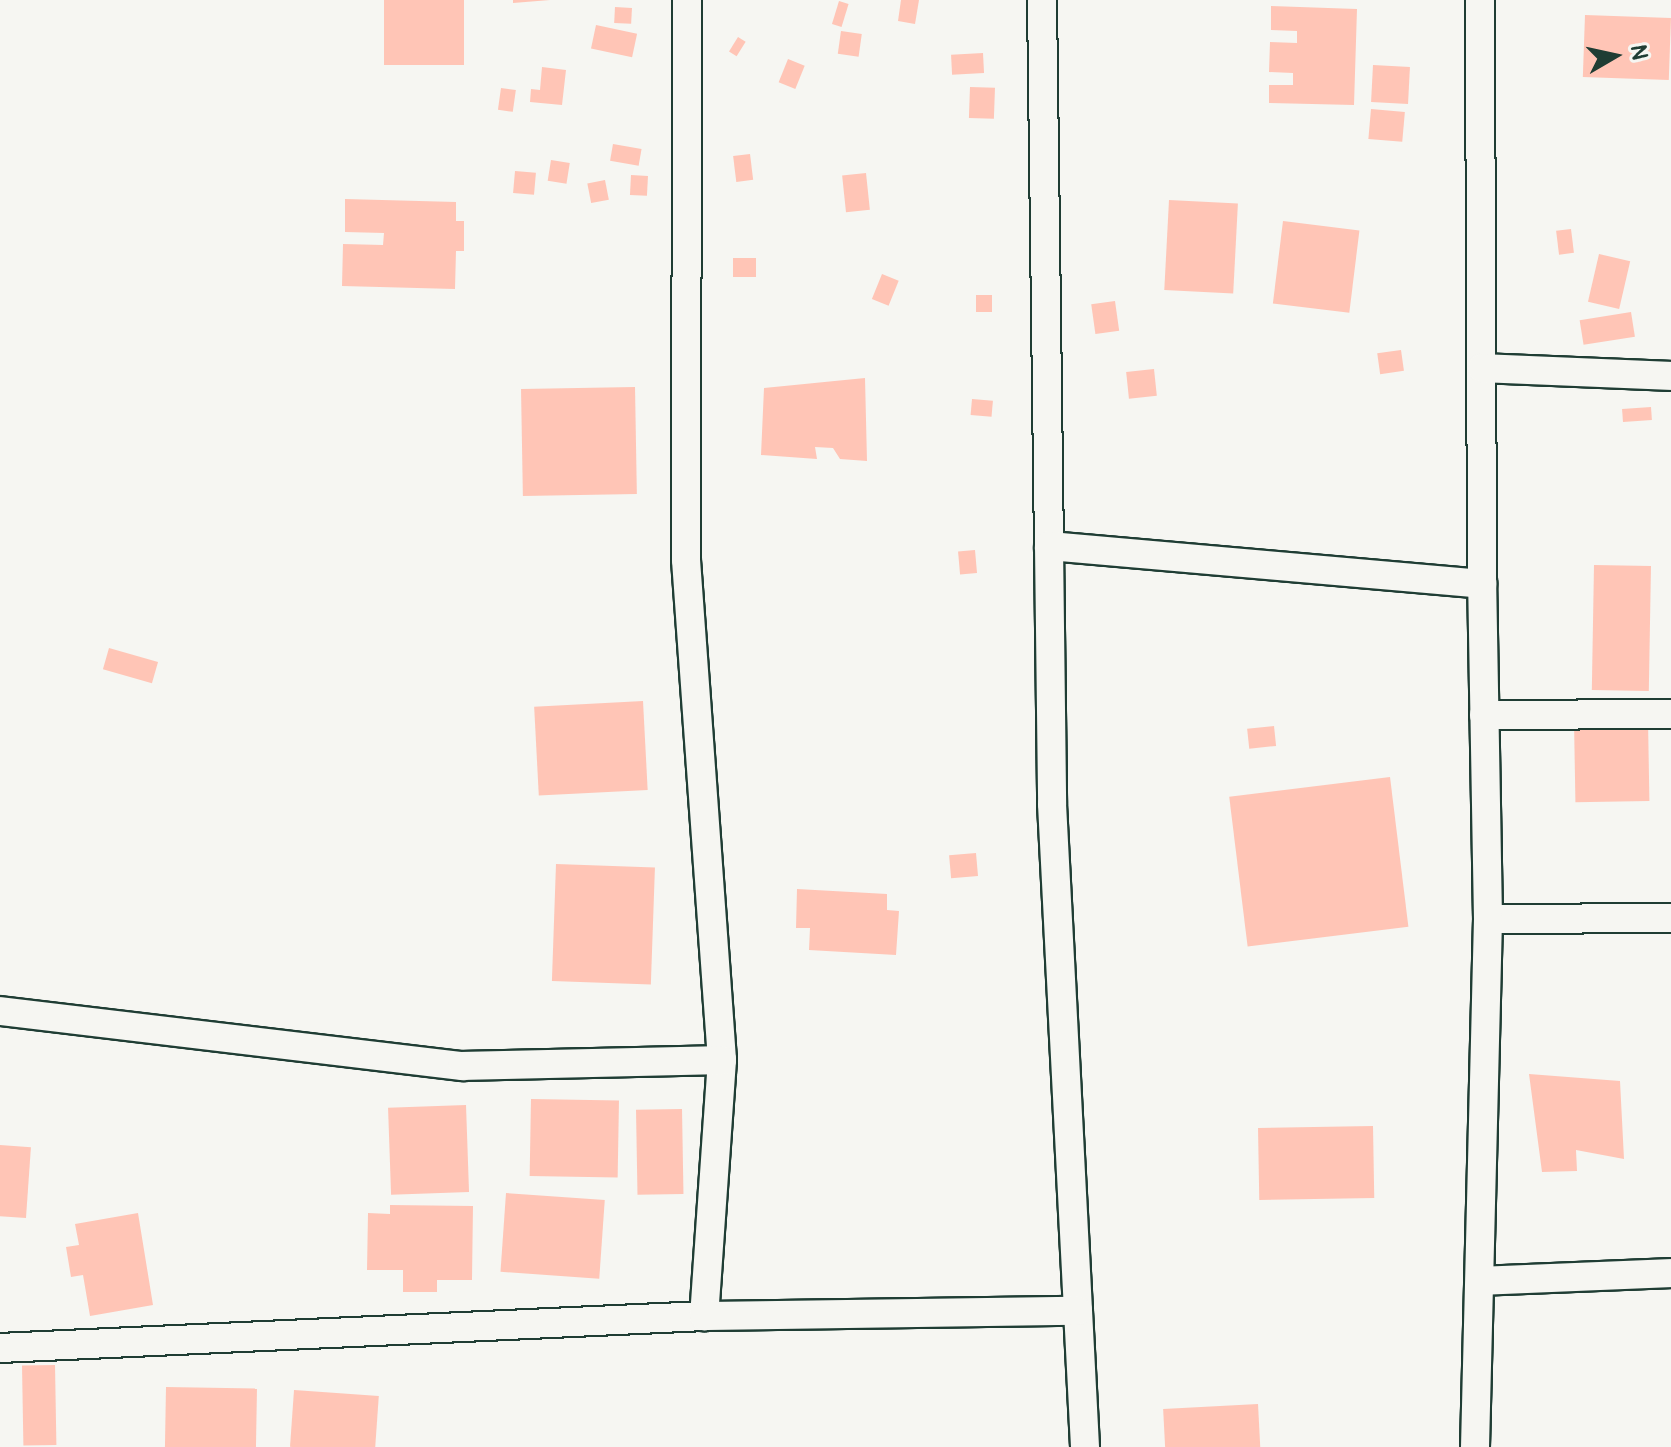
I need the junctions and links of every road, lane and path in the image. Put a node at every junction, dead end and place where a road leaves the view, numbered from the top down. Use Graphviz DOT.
graph roads {
  1 [pos="687,0"];
  2 [pos="1042,0"];
  3 [pos="1480,0"];
  4 [pos="1482,368"];
  5 [pos="1671,376"];
  6 [pos="1049,546"];
  7 [pos="1482,584"];
  8 [pos="1671,714"];
  9 [pos="1484,715"];
  10 [pos="1671,918"];
  11 [pos="1488,919"];
  12 [pos="0,1011"];
  13 [pos="722,1060"];
  14 [pos="1671,1273"];
  15 [pos="1480,1281"];
  16 [pos="1078,1311"];
  17 [pos="704,1316"];
  18 [pos="0,1348"];
  19 [pos="1085,1447"];
  20 [pos="1475,1447"];
  1 -- 13 [label="street"];
  2 -- 6 [label="street"];
  3 -- 4 [label="street"];
  4 -- 5 [label="street"];
  4 -- 7 [label="street"];
  6 -- 7 [label="street"];
  6 -- 16 [label="street"];
  7 -- 9 [label="street"];
  8 -- 9 [label="street"];
  9 -- 11 [label="street"];
  10 -- 11 [label="street"];
  11 -- 15 [label="street"];
  12 -- 13 [label="street"];
  13 -- 17 [label="street"];
  14 -- 15 [label="street"];
  15 -- 20 [label="street"];
  16 -- 17 [label="street"];
  16 -- 19 [label="street"];
  17 -- 18 [label="street"];
}
